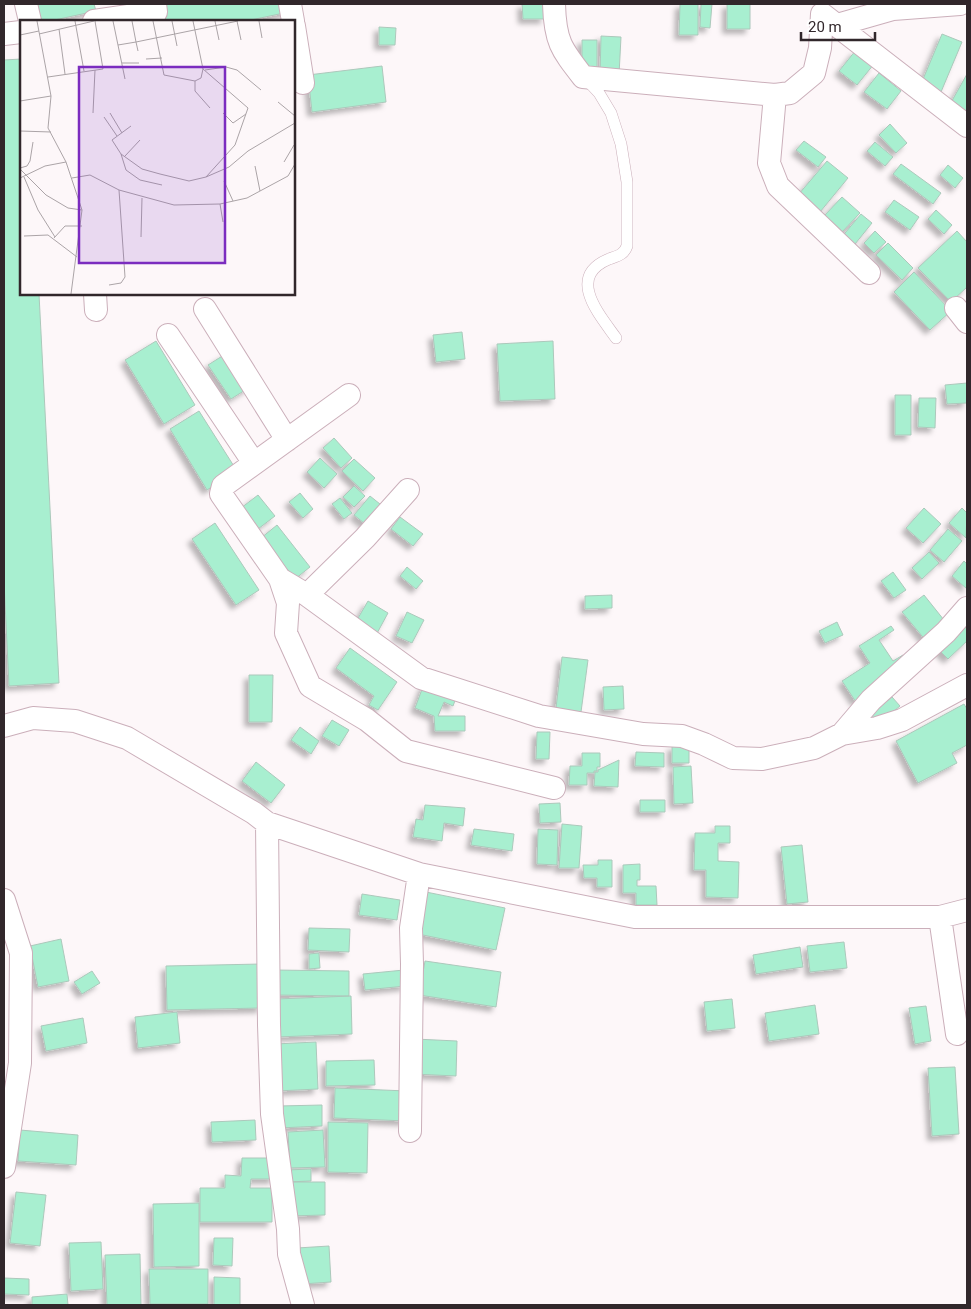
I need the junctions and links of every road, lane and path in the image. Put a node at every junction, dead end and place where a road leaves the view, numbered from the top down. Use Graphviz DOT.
graph roads {
  1 [pos="26,4"];
  2 [pos="155,4"];
  3 [pos="290,4"];
  4 [pos="554,4"];
  5 [pos="960,4"];
  6 [pos="826,14"];
  7 [pos="30,20"];
  8 [pos="106,20"];
  9 [pos="293,20"];
  10 [pos="20,32"];
  11 [pos="295,32"];
  12 [pos="4,34"];
  13 [pos="584,77"];
  14 [pos="303,83"];
  15 [pos="775,95"];
  16 [pos="967,126"];
  17 [pos="869,273"];
  18 [pos="205,309"];
  19 [pos="168,335"];
  20 [pos="616,338"];
  21 [pos="349,395"];
  22 [pos="287,440"];
  23 [pos="254,463"];
  24 [pos="408,490"];
  25 [pos="280,579"];
  26 [pos="307,595"];
  27 [pos="967,608"];
  28 [pos="967,685"];
  29 [pos="4,726"];
  30 [pos="842,734"];
  31 [pos="554,788"];
  32 [pos="266,823"];
  33 [pos="419,874"];
  34 [pos="4,900"];
  35 [pos="967,910"];
  36 [pos="940,917"];
  37 [pos="12,955"];
  38 [pos="957,1034"];
  39 [pos="12,1062"];
  40 [pos="410,1131"];
  41 [pos="4,1167"];
  42 [pos="303,1305"];
  1 -- 7 [label="street"];
  2 -- 8 [label="street"];
  3 -- 9 [label="street"];
  4 -- 13 [label="street"];
  5 -- 6 [label="street"];
  6 -- 15 [label="street"];
  6 -- 16 [label="street"];
  10 -- 12 [label="street"];
  11 -- 14 [label="street"];
  13 -- 15 [label="street"];
  13 -- 20 [label="lane"];
  15 -- 17 [label="street"];
  18 -- 22 [label="street"];
  19 -- 23 [label="street"];
  21 -- 22 [label="street"];
  22 -- 23 [label="street"];
  23 -- 25 [label="street"];
  24 -- 26 [label="street"];
  25 -- 26 [label="street"];
  25 -- 31 [label="street"];
  26 -- 30 [label="street"];
  27 -- 30 [label="street"];
  28 -- 30 [label="street"];
  29 -- 32 [label="street"];
  32 -- 33 [label="street"];
  32 -- 42 [label="street"];
  33 -- 36 [label="street"];
  33 -- 40 [label="street"];
  34 -- 37 [label="street"];
  35 -- 36 [label="street"];
  36 -- 38 [label="street"];
  37 -- 39 [label="street"];
  39 -- 41 [label="street"];
}
